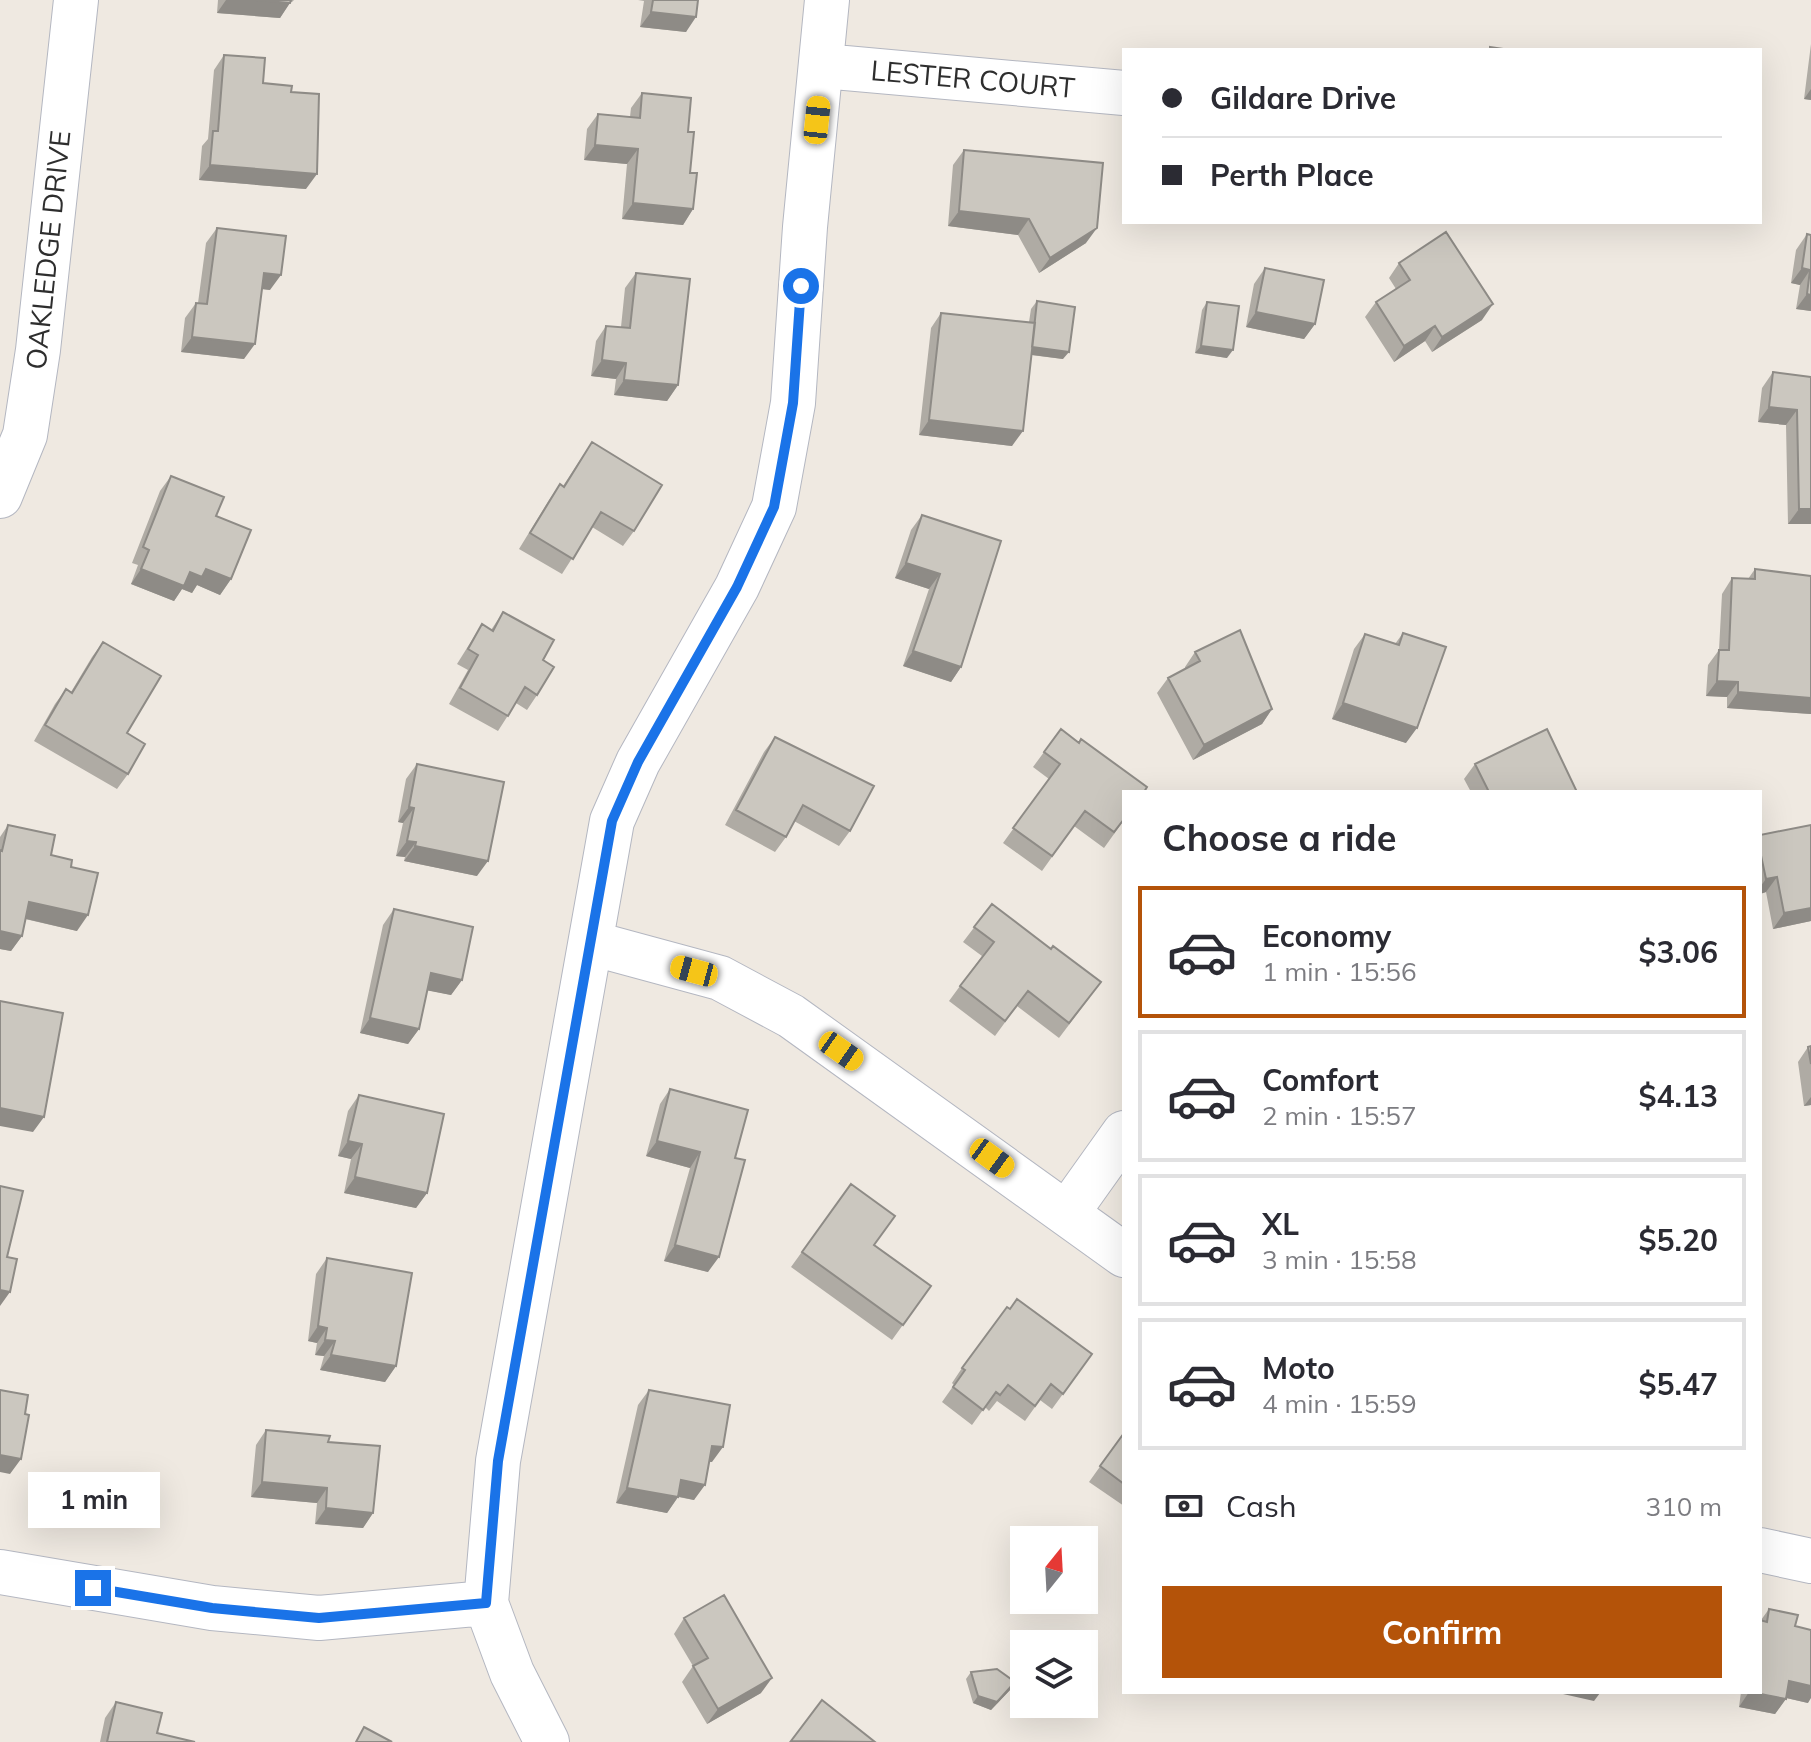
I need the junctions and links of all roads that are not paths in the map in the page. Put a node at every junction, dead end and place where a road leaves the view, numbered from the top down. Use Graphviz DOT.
graph roads {
  1 [pos="76,0"];
  2 [pos="827,0"];
  3 [pos="823,66"];
  4 [pos="1122,93"];
  5 [pos="0,496"];
  6 [pos="591,943"];
  7 [pos="1122,1136"];
  8 [pos="1067,1213"];
  9 [pos="1122,1254"];
  10 [pos="1762,1550"];
  11 [pos="1811,1561"];
  12 [pos="0,1572"];
  13 [pos="486,1603"];
  14 [pos="547,1742"];
  1 -- 5 [label="street, OAKLEDGE DRIVE"];
  2 -- 3 [label="street"];
  3 -- 4 [label="street, LESTER COURT"];
  3 -- 6 [label="street"];
  6 -- 8 [label="street"];
  6 -- 13 [label="street"];
  7 -- 8 [label="street"];
  8 -- 9 [label="street"];
  10 -- 11 [label="street"];
  12 -- 13 [label="street"];
  13 -- 14 [label="street"];
}
